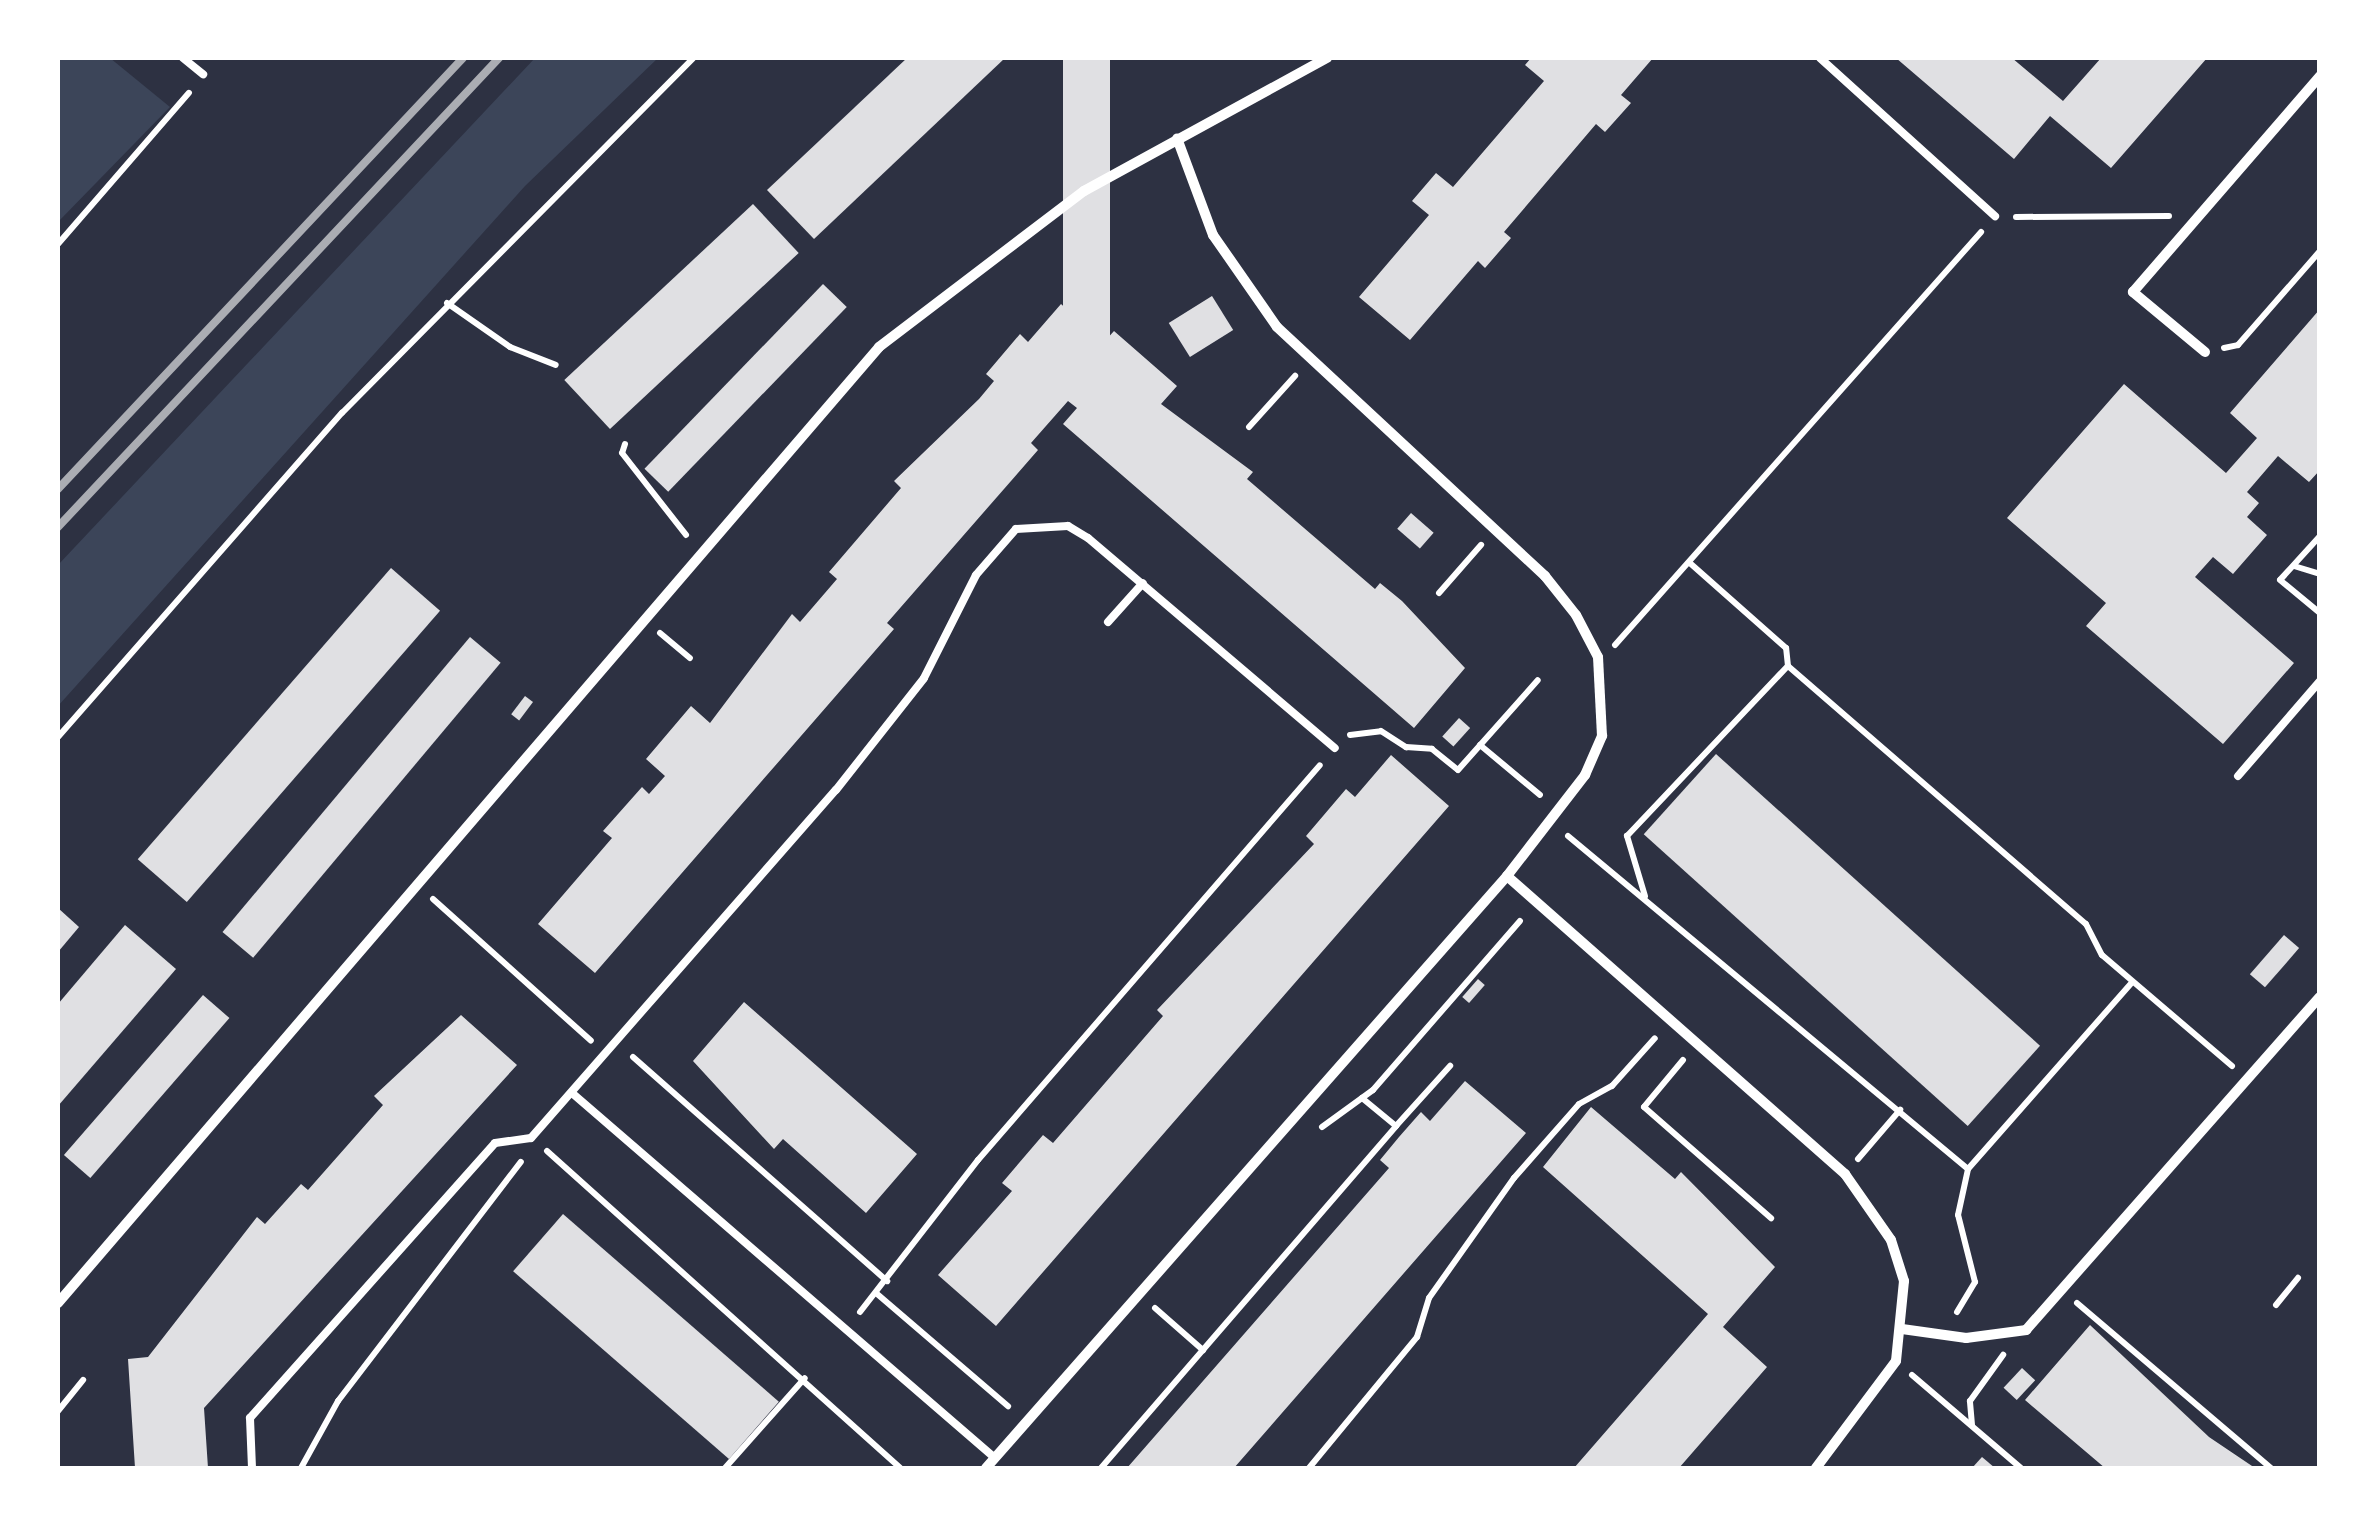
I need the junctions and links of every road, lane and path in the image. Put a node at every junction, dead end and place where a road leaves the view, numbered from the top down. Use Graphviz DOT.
graph roads {
  1 [pos="183,58"];
  2 [pos="693,58"];
  3 [pos="1327,58"];
  4 [pos="1820,58"];
  5 [pos="204,74"];
  6 [pos="2320,76"];
  7 [pos="1177,138"];
  8 [pos="2200,214"];
  9 [pos="1995,216"];
  10 [pos="58,244"];
  11 [pos="2320,251"];
  12 [pos="446,302"];
  13 [pos="2205,352"];
  14 [pos="1308,360"];
  15 [pos="556,365"];
  16 [pos="1250,427"];
  17 [pos="625,444"];
  18 [pos="1495,530"];
  19 [pos="2320,536"];
  20 [pos="699,562"];
  21 [pos="1690,562"];
  22 [pos="2294,566"];
  23 [pos="2320,574"];
  24 [pos="1142,584"];
  25 [pos="1439,593"];
  26 [pos="2320,614"];
  27 [pos="648,622"];
  28 [pos="1108,622"];
  29 [pos="1598,657"];
  30 [pos="690,658"];
  31 [pos="1788,666"];
  32 [pos="1538,680"];
  33 [pos="2320,681"];
  34 [pos="58,737"];
  35 [pos="1480,745"];
  36 [pos="1335,748"];
  37 [pos="2238,776"];
  38 [pos="1558,810"];
  39 [pos="1550,821"];
  40 [pos="1507,876"];
  41 [pos="417,884"];
  42 [pos="1646,899"];
  43 [pos="1520,922"];
  44 [pos="2132,982"];
  45 [pos="2320,997"];
  46 [pos="1672,1020"];
  47 [pos="616,1042"];
  48 [pos="1697,1044"];
  49 [pos="605,1055"];
  50 [pos="1450,1066"];
  51 [pos="2248,1080"];
  52 [pos="572,1093"];
  53 [pos="1362,1098"];
  54 [pos="1900,1110"];
  55 [pos="1396,1126"];
  56 [pos="532,1138"];
  57 [pos="1307,1144"];
  58 [pos="1868,1147"];
  59 [pos="1968,1169"];
  60 [pos="1771,1218"];
  61 [pos="2298,1278"];
  62 [pos="886,1281"];
  63 [pos="2064,1293"];
  64 [pos="1139,1294"];
  65 [pos="1169,1299"];
  66 [pos="58,1302"];
  67 [pos="2276,1304"];
  68 [pos="1159,1311"];
  69 [pos="1146,1326"];
  70 [pos="1902,1328"];
  71 [pos="1945,1336"];
  72 [pos="2008,1336"];
  73 [pos="1202,1350"];
  74 [pos="1914,1377"];
  75 [pos="805,1378"];
  76 [pos="83,1380"];
  77 [pos="58,1411"];
  78 [pos="1026,1422"];
  79 [pos="1972,1426"];
  80 [pos="995,1458"];
  81 [pos="252,1468"];
  82 [pos="301,1468"];
  83 [pos="725,1468"];
  84 [pos="900,1468"];
  85 [pos="986,1468"];
  86 [pos="1101,1468"];
  87 [pos="1309,1468"];
  88 [pos="1816,1468"];
  89 [pos="2021,1468"];
  90 [pos="2271,1468"];
  1 -- 5 [label="lane"];
  2 -- 12 [label="path"];
  3 -- 7 [label="street"];
  4 -- 9 [label="lane"];
  5 -- 10 [label="path"];
  6 -- 8 [label="street"];
  7 -- 14 [label="street"];
  7 -- 20 [label="street"];
  8 -- 9 [label="path"];
  8 -- 13 [label="street"];
  9 -- 21 [label="path"];
  11 -- 13 [label="path"];
  12 -- 15 [label="path"];
  12 -- 34 [label="path"];
  14 -- 16 [label="path"];
  14 -- 18 [label="street"];
  17 -- 20 [label="path"];
  18 -- 25 [label="path"];
  18 -- 29 [label="street"];
  19 -- 22 [label="path"];
  20 -- 27 [label="street"];
  21 -- 29 [label="path"];
  21 -- 31 [label="path"];
  22 -- 23 [label="path"];
  22 -- 26 [label="path"];
  24 -- 28 [label="lane"];
  24 -- 36 [label="lane"];
  24 -- 47 [label="lane"];
  27 -- 30 [label="path"];
  27 -- 41 [label="street"];
  29 -- 38 [label="street"];
  31 -- 42 [label="path"];
  31 -- 44 [label="path"];
  32 -- 35 [label="path"];
  33 -- 37 [label="lane"];
  35 -- 36 [label="path"];
  35 -- 38 [label="path"];
  36 -- 62 [label="path"];
  38 -- 39 [label="street"];
  39 -- 40 [label="street"];
  39 -- 42 [label="path"];
  40 -- 46 [label="street"];
  40 -- 64 [label="street"];
  41 -- 49 [label="path"];
  41 -- 66 [label="street"];
  42 -- 54 [label="path"];
  43 -- 53 [label="path"];
  44 -- 51 [label="path"];
  44 -- 59 [label="path"];
  45 -- 51 [label="street"];
  46 -- 48 [label="street"];
  46 -- 87 [label="path"];
  47 -- 49 [label="lane"];
  47 -- 62 [label="path"];
  48 -- 60 [label="path"];
  48 -- 70 [label="street"];
  49 -- 52 [label="lane"];
  50 -- 55 [label="path"];
  51 -- 63 [label="street"];
  52 -- 56 [label="lane"];
  52 -- 80 [label="lane"];
  53 -- 55 [label="path"];
  53 -- 57 [label="path"];
  54 -- 58 [label="path"];
  54 -- 59 [label="path"];
  55 -- 73 [label="path"];
  56 -- 75 [label="path"];
  56 -- 81 [label="lane"];
  56 -- 82 [label="path"];
  59 -- 71 [label="path"];
  61 -- 67 [label="path"];
  62 -- 78 [label="path"];
  63 -- 72 [label="street"];
  63 -- 90 [label="path"];
  64 -- 68 [label="path"];
  64 -- 78 [label="street"];
  65 -- 68 [label="path"];
  68 -- 69 [label="path"];
  68 -- 73 [label="path"];
  70 -- 71 [label="street"];
  70 -- 88 [label="street"];
  71 -- 72 [label="street"];
  72 -- 79 [label="path"];
  73 -- 86 [label="path"];
  74 -- 79 [label="path"];
  75 -- 83 [label="path"];
  75 -- 84 [label="path"];
  76 -- 77 [label="path"];
  78 -- 80 [label="street"];
  79 -- 89 [label="path"];
  80 -- 85 [label="street"];
}
